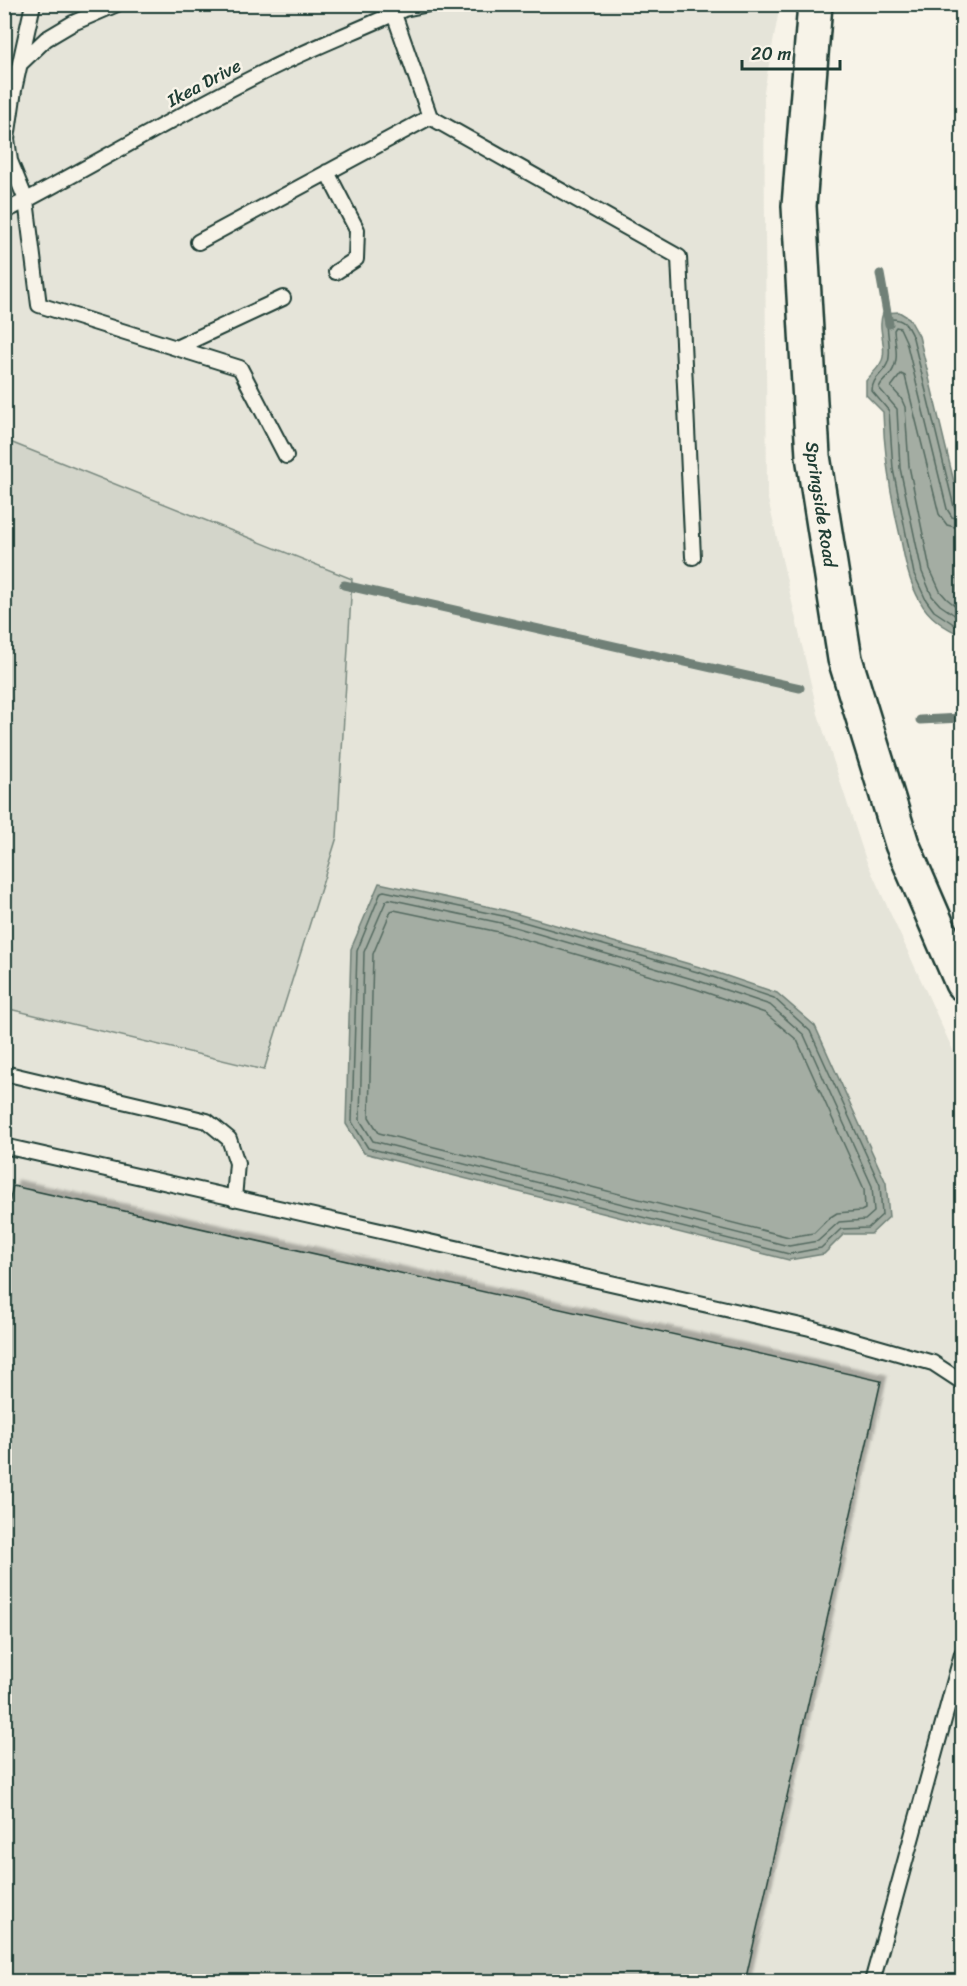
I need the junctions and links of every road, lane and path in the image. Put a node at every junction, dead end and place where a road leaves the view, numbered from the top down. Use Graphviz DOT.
graph roads {
  1 [pos="33,4"];
  2 [pos="117,4"];
  3 [pos="429,4"];
  4 [pos="815,4"];
  5 [pos="394,14"];
  6 [pos="21,63"];
  7 [pos="430,117"];
  8 [pos="327,172"];
  9 [pos="26,201"];
  10 [pos="4,212"];
  11 [pos="198,242"];
  12 [pos="336,272"];
  13 [pos="283,298"];
  14 [pos="178,347"];
  15 [pos="286,456"];
  16 [pos="693,557"];
  17 [pos="963,983"];
  18 [pos="4,1073"];
  19 [pos="4,1146"];
  20 [pos="234,1199"];
  21 [pos="963,1382"];
  22 [pos="963,1654"];
  23 [pos="872,1982"];
  1 -- 6 [label="lane"];
  2 -- 6 [label="lane"];
  3 -- 5 [label="lane, Ikea Drive"];
  4 -- 17 [label="main road, Springside Road"];
  5 -- 7 [label="lane"];
  5 -- 9 [label="lane, Ikea Drive"];
  6 -- 9 [label="lane"];
  7 -- 8 [label="lane"];
  7 -- 16 [label="lane"];
  8 -- 11 [label="lane"];
  8 -- 12 [label="lane"];
  9 -- 10 [label="lane, Ikea Drive"];
  9 -- 14 [label="lane"];
  13 -- 14 [label="lane"];
  14 -- 15 [label="lane"];
  18 -- 20 [label="lane"];
  19 -- 20 [label="lane"];
  20 -- 21 [label="lane"];
  22 -- 23 [label="lane"];
}
